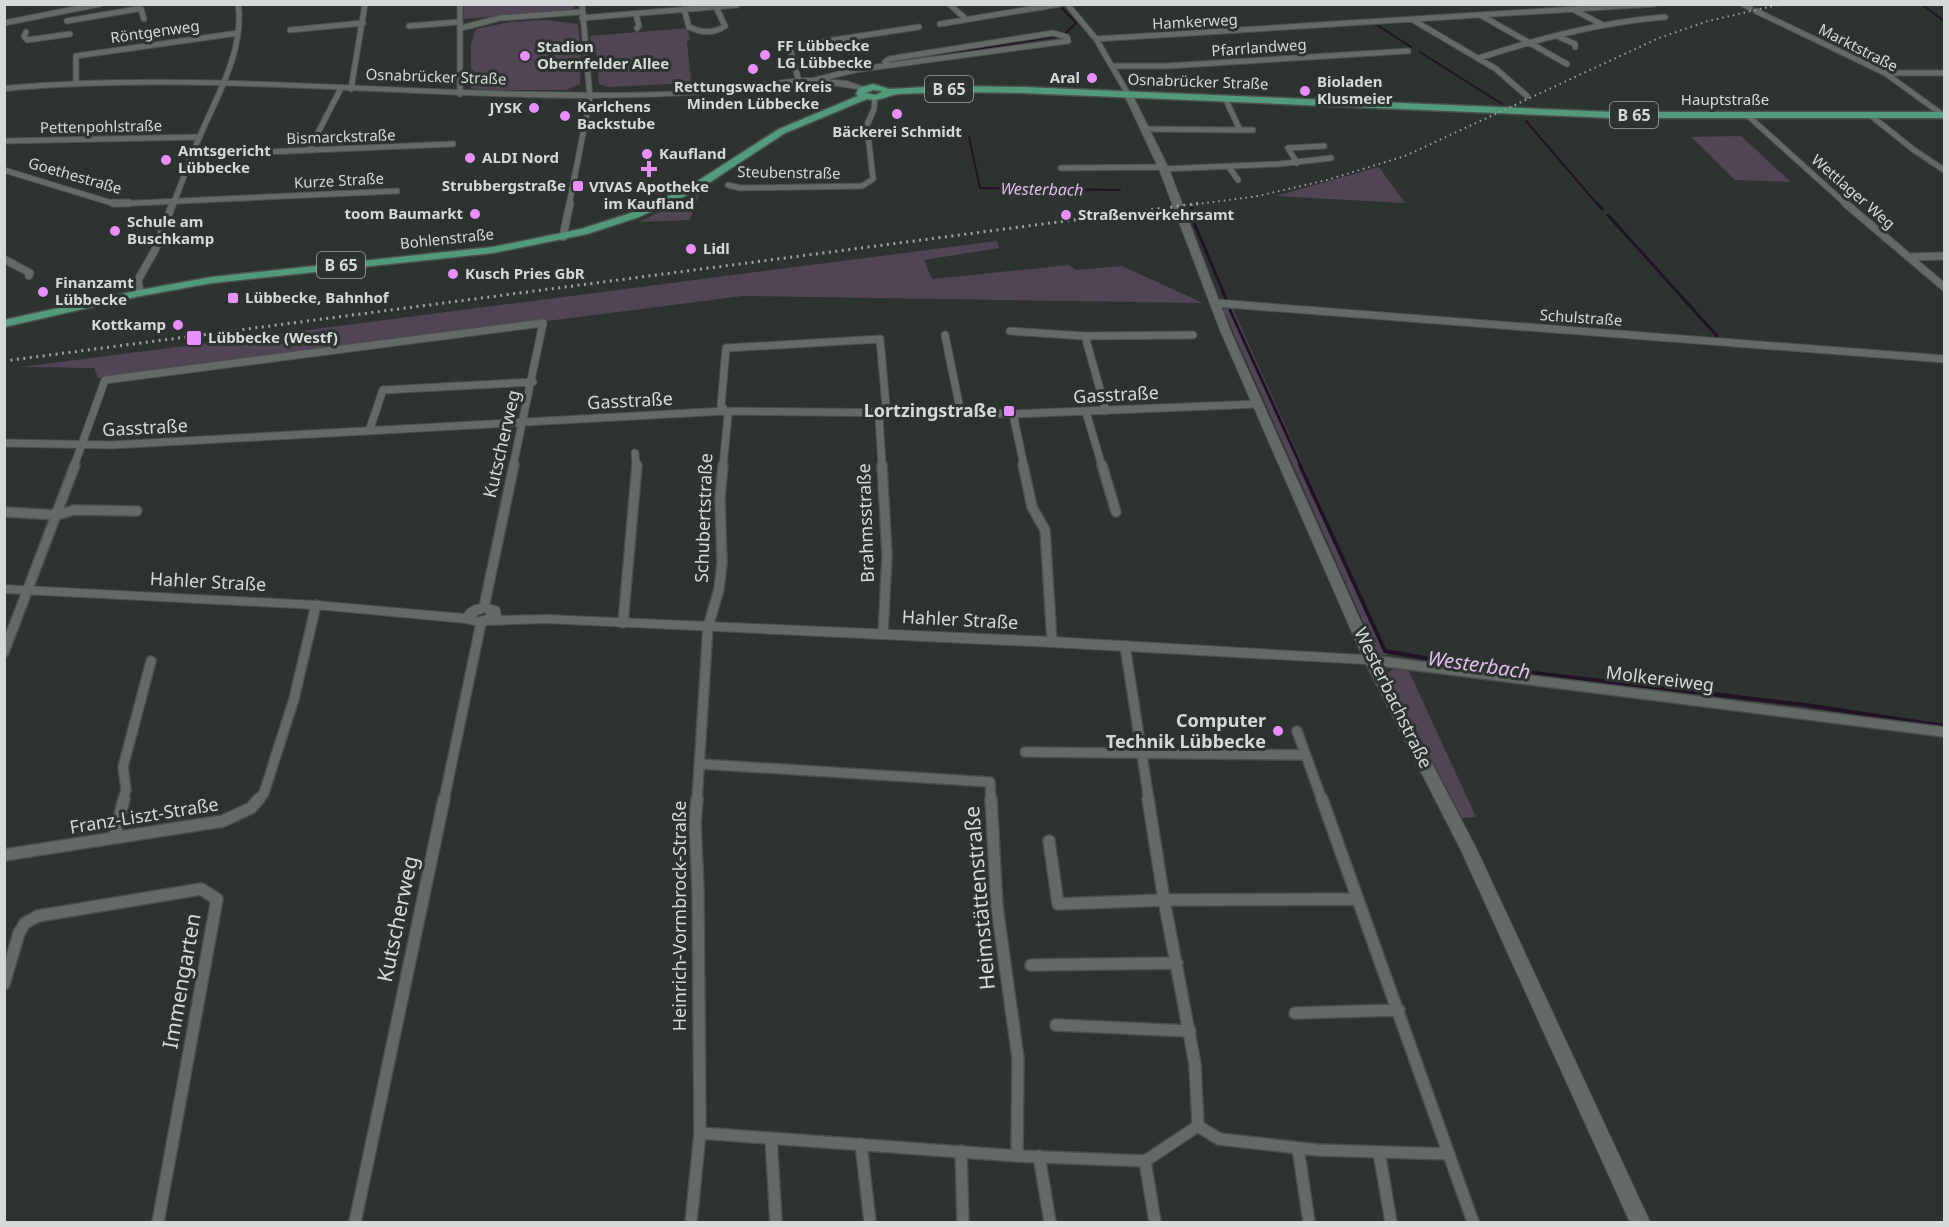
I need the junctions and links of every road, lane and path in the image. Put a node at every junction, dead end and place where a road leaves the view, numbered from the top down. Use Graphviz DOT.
graph roads {
  1 [pos="100,4"];
  2 [pos="238,4"];
  3 [pos="365,4"];
  4 [pos="460,4"];
  5 [pos="582,4"];
  6 [pos="737,4"];
  7 [pos="949,4"];
  8 [pos="1060,4"];
  9 [pos="1067,4"];
  10 [pos="1654,4"];
  11 [pos="1743,4"];
  12 [pos="1622,6"];
  13 [pos="716,7"];
  14 [pos="684,9"];
  15 [pos="1574,10"];
  16 [pos="60,12"];
  17 [pos="636,14"];
  18 [pos="581,15"];
  19 [pos="1482,16"];
  20 [pos="1665,17"];
  21 [pos="1647,18"];
  22 [pos="144,19"];
  23 [pos="966,20"];
  24 [pos="1413,20"];
  25 [pos="67,21"];
  26 [pos="4,23"];
  27 [pos="363,23"];
  28 [pos="940,24"];
  29 [pos="460,25"];
  30 [pos="1603,25"];
  31 [pos="409,26"];
  32 [pos="919,27"];
  33 [pos="637,28"];
  34 [pos="290,30"];
  35 [pos="26,32"];
  36 [pos="238,33"];
  37 [pos="70,34"];
  38 [pos="1557,36"];
  39 [pos="1096,39"];
  40 [pos="1528,41"];
  41 [pos="71,42"];
  42 [pos="1575,47"];
  43 [pos="1408,51"];
  44 [pos="1479,58"];
  45 [pos="1567,64"];
  46 [pos="886,66"];
  47 [pos="1112,66"];
  48 [pos="1885,73"];
  49 [pos="1944,73"];
  50 [pos="812,81"];
  51 [pos="76,82"];
  52 [pos="799,82"];
  53 [pos="223,83"];
  54 [pos="340,88"];
  55 [pos="4,89"];
  56 [pos="351,89"];
  57 [pos="888,92"];
  58 [pos="460,94"];
  59 [pos="1128,94"];
  60 [pos="590,95"];
  61 [pos="868,95"];
  62 [pos="1527,96"];
  63 [pos="1225,98"];
  64 [pos="1506,110"];
  65 [pos="1746,115"];
  66 [pos="1870,115"];
  67 [pos="1944,115"];
  68 [pos="1146,129"];
  69 [pos="1240,130"];
  70 [pos="1253,130"];
  71 [pos="199,137"];
  72 [pos="4,141"];
  73 [pos="453,144"];
  74 [pos="1324,146"];
  75 [pos="309,150"];
  76 [pos="193,155"];
  77 [pos="1331,159"];
  78 [pos="1297,162"];
  79 [pos="1229,167"];
  80 [pos="1061,168"];
  81 [pos="1164,168"];
  82 [pos="4,170"];
  83 [pos="1944,170"];
  84 [pos="1238,180"];
  85 [pos="728,185"];
  86 [pos="397,192"];
  87 [pos="175,201"];
  88 [pos="563,237"];
  89 [pos="1944,256"];
  90 [pos="1908,257"];
  91 [pos="4,259"];
  92 [pos="29,276"];
  93 [pos="1944,287"];
  94 [pos="140,293"];
  95 [pos="1215,303"];
  96 [pos="4,324"];
  97 [pos="1010,331"];
  98 [pos="945,335"];
  99 [pos="1193,335"];
  100 [pos="1085,336"];
  101 [pos="1944,359"];
  102 [pos="532,382"];
  103 [pos="1258,404"];
  104 [pos="725,411"];
  105 [pos="1106,411"];
  106 [pos="881,412"];
  107 [pos="1086,412"];
  108 [pos="961,414"];
  109 [pos="1013,414"];
  110 [pos="523,422"];
  111 [pos="369,431"];
  112 [pos="4,442"];
  113 [pos="81,445"];
  114 [pos="634,453"];
  115 [pos="137,511"];
  116 [pos="4,512"];
  117 [pos="1116,512"];
  118 [pos="57,515"];
  119 [pos="4,589"];
  120 [pos="27,590"];
  121 [pos="316,605"];
  122 [pos="482,616"];
  123 [pos="623,623"];
  124 [pos="708,627"];
  125 [pos="883,634"];
  126 [pos="1052,642"];
  127 [pos="1125,646"];
  128 [pos="4,652"];
  129 [pos="1371,660"];
  130 [pos="151,661"];
  131 [pos="1297,731"];
  132 [pos="1944,732"];
  133 [pos="1025,752"];
  134 [pos="1139,752"];
  135 [pos="1305,755"];
  136 [pos="701,764"];
  137 [pos="114,838"];
  138 [pos="1049,841"];
  139 [pos="4,855"];
  140 [pos="1358,899"];
  141 [pos="1164,900"];
  142 [pos="1177,963"];
  143 [pos="1031,965"];
  144 [pos="4,984"];
  145 [pos="1399,1010"];
  146 [pos="1295,1013"];
  147 [pos="1056,1025"];
  148 [pos="1190,1031"];
  149 [pos="1198,1126"];
  150 [pos="700,1133"];
  151 [pos="771,1138"];
  152 [pos="861,1144"];
  153 [pos="1298,1148"];
  154 [pos="960,1151"];
  155 [pos="1379,1152"];
  156 [pos="1449,1154"];
  157 [pos="1017,1156"];
  158 [pos="1039,1156"];
  159 [pos="1145,1161"];
  160 [pos="158,1222"];
  161 [pos="355,1222"];
  162 [pos="691,1222"];
  163 [pos="776,1222"];
  164 [pos="870,1222"];
  165 [pos="963,1222"];
  166 [pos="1050,1222"];
  167 [pos="1155,1222"];
  168 [pos="1309,1222"];
  169 [pos="1391,1222"];
  170 [pos="1473,1222"];
  171 [pos="1640,1222"];
  1 -- 16 [label="street"];
  2 -- 36 [label="street"];
  3 -- 27 [label="street"];
  4 -- 29 [label="street"];
  5 -- 18 [label="street"];
  6 -- 13 [label="street"];
  7 -- 23 [label="street"];
  8 -- 23 [label="street"];
  9 -- 39 [label="street"];
  10 -- 12 [label="street, Hamkerweg"];
  11 -- 48 [label="street, Marktstraße"];
  12 -- 15 [label="street, Hamkerweg"];
  12 -- 21 [label="street"];
  13 -- 14 [label="street"];
  13 -- 14 [label="street"];
  14 -- 17 [label="street"];
  15 -- 19 [label="street, Hamkerweg"];
  15 -- 30 [label="street"];
  16 -- 25 [label="street"];
  16 -- 26 [label="street"];
  17 -- 18 [label="street"];
  17 -- 33 [label="street"];
  18 -- 29 [label="street"];
  18 -- 60 [label="street"];
  19 -- 24 [label="street, Hamkerweg"];
  19 -- 40 [label="street"];
  20 -- 21 [label="street"];
  21 -- 30 [label="street"];
  22 -- 25 [label="street"];
  23 -- 28 [label="street"];
  24 -- 39 [label="street, Hamkerweg"];
  24 -- 44 [label="street"];
  25 -- 37 [label="street"];
  27 -- 34 [label="street"];
  27 -- 56 [label="street"];
  29 -- 31 [label="street"];
  29 -- 58 [label="street"];
  30 -- 38 [label="street"];
  32 -- 52 [label="street"];
  35 -- 37 [label="street"];
  36 -- 51 [label="street, Röntgenweg"];
  36 -- 53 [label="street"];
  37 -- 41 [label="street"];
  38 -- 40 [label="street"];
  38 -- 42 [label="street"];
  39 -- 47 [label="street"];
  40 -- 44 [label="street"];
  40 -- 45 [label="street"];
  43 -- 47 [label="street, Pfarrlandweg"];
  44 -- 62 [label="street"];
  46 -- 46 [label="street"];
  46 -- 50 [label="street"];
  47 -- 59 [label="street"];
  48 -- 49 [label="street"];
  48 -- 67 [label="street, Marktstraße"];
  50 -- 52 [label="street, Osnabrücker Straße"];
  50 -- 61 [label="street, Osnabrücker Straße"];
  51 -- 53 [label="street, Osnabrücker Straße"];
  51 -- 55 [label="street, Osnabrücker Straße"];
  52 -- 60 [label="street, Osnabrücker Straße"];
  53 -- 54 [label="street, Osnabrücker Straße"];
  53 -- 71 [label="street"];
  54 -- 56 [label="street, Osnabrücker Straße"];
  54 -- 75 [label="street"];
  56 -- 58 [label="street, Osnabrücker Straße"];
  57 -- 59 [label="main road, Osnabrücker Straße / B 65"];
  57 -- 61 [label="main road, Bohlenstraße"];
  58 -- 60 [label="street, Osnabrücker Straße"];
  59 -- 63 [label="main road, Osnabrücker Straße / B 65"];
  59 -- 68 [label="street, Westerbachstraße"];
  60 -- 88 [label="street"];
  61 -- 85 [label="street, Steubenstraße"];
  61 -- 88 [label="main road, Bohlenstraße / B 65"];
  63 -- 64 [label="main road, Osnabrücker Straße / B 65"];
  63 -- 69 [label="street"];
  64 -- 65 [label="main road, Hauptstraße / B 65"];
  65 -- 66 [label="main road, Hauptstraße / B 65"];
  65 -- 90 [label="street, Wettlager Weg"];
  66 -- 67 [label="main road, Hauptstraße / B 65"];
  66 -- 83 [label="street"];
  68 -- 69 [label="street"];
  68 -- 81 [label="street, Westerbachstraße"];
  69 -- 70 [label="street"];
  71 -- 72 [label="street, Pettenpohlstraße"];
  71 -- 76 [label="street"];
  73 -- 75 [label="street, Bismarckstraße"];
  74 -- 78 [label="street"];
  75 -- 76 [label="street, Bismarckstraße"];
  76 -- 87 [label="street"];
  77 -- 78 [label="street"];
  78 -- 79 [label="street"];
  79 -- 81 [label="street"];
  79 -- 84 [label="street"];
  80 -- 81 [label="street"];
  81 -- 95 [label="street, Westerbachstraße"];
  82 -- 87 [label="street, Goethestraße"];
  86 -- 87 [label="street, Kurze Straße"];
  87 -- 94 [label="street"];
  88 -- 94 [label="main road, Bohlenstraße / B 65"];
  89 -- 90 [label="street"];
  90 -- 93 [label="street, Wettlager Weg"];
  91 -- 92 [label="street"];
  94 -- 96 [label="main road, Bohlenstraße / B 65"];
  95 -- 101 [label="street, Schulstraße"];
  95 -- 103 [label="street, Westerbachstraße"];
  97 -- 100 [label="street"];
  98 -- 108 [label="street"];
  99 -- 100 [label="street"];
  100 -- 105 [label="street"];
  102 -- 110 [label="street, Kutscherweg"];
  102 -- 111 [label="street"];
  102 -- 113 [label="street, Kutscherweg"];
  103 -- 105 [label="street, Gasstraße"];
  103 -- 129 [label="street, Westerbachstraße"];
  104 -- 106 [label="street, Gasstraße"];
  104 -- 106 [label="street, Schubertstraße"];
  104 -- 110 [label="street, Gasstraße"];
  104 -- 124 [label="street, Schubertstraße"];
  105 -- 107 [label="street, Gasstraße"];
  106 -- 108 [label="street, Gasstraße"];
  106 -- 125 [label="street, Brahmsstraße"];
  107 -- 109 [label="street, Gasstraße"];
  107 -- 117 [label="street"];
  108 -- 109 [label="street, Gasstraße"];
  109 -- 126 [label="street"];
  110 -- 111 [label="street, Gasstraße"];
  110 -- 122 [label="street, Kutscherweg"];
  111 -- 113 [label="street, Gasstraße"];
  112 -- 113 [label="street, Gasstraße"];
  113 -- 118 [label="street"];
  114 -- 123 [label="street"];
  115 -- 118 [label="street"];
  116 -- 118 [label="street"];
  118 -- 120 [label="street"];
  119 -- 120 [label="street, Hahler Straße"];
  120 -- 121 [label="street, Hahler Straße"];
  120 -- 128 [label="street"];
  121 -- 122 [label="street, Hahler Straße"];
  121 -- 137 [label="street, Franz-Liszt-Straße"];
  122 -- 123 [label="street, Hahler Straße"];
  122 -- 161 [label="street, Kutscherweg"];
  123 -- 124 [label="street, Hahler Straße"];
  124 -- 125 [label="street, Hahler Straße"];
  124 -- 136 [label="street, Heinrich-Vormbrock-Straße"];
  125 -- 126 [label="street, Hahler Straße"];
  126 -- 127 [label="street, Hahler Straße"];
  127 -- 129 [label="street, Hahler Straße"];
  127 -- 134 [label="street"];
  129 -- 132 [label="street, Molkereiweg"];
  129 -- 171 [label="street, Westerbachstraße"];
  130 -- 137 [label="street"];
  131 -- 135 [label="street"];
  133 -- 134 [label="street"];
  134 -- 135 [label="street"];
  134 -- 141 [label="street"];
  135 -- 140 [label="street"];
  136 -- 150 [label="street, Heinrich-Vormbrock-Straße"];
  136 -- 157 [label="street, Heimstättenstraße"];
  137 -- 139 [label="street, Franz-Liszt-Straße"];
  138 -- 141 [label="street"];
  140 -- 141 [label="street"];
  140 -- 145 [label="street"];
  141 -- 142 [label="street"];
  142 -- 143 [label="street"];
  142 -- 148 [label="street"];
  144 -- 160 [label="street, Immengarten"];
  145 -- 146 [label="street"];
  145 -- 156 [label="street"];
  147 -- 148 [label="street"];
  148 -- 149 [label="street"];
  149 -- 153 [label="street"];
  149 -- 159 [label="street"];
  150 -- 151 [label="street"];
  150 -- 162 [label="street, Heinrich-Vormbrock-Straße"];
  151 -- 152 [label="street"];
  151 -- 163 [label="street"];
  152 -- 154 [label="street"];
  152 -- 164 [label="street"];
  153 -- 155 [label="street"];
  153 -- 168 [label="street"];
  154 -- 157 [label="street"];
  154 -- 165 [label="street"];
  155 -- 156 [label="street"];
  155 -- 169 [label="street"];
  156 -- 170 [label="street"];
  157 -- 158 [label="street"];
  158 -- 159 [label="street"];
  158 -- 166 [label="street"];
  159 -- 167 [label="street"];
}
